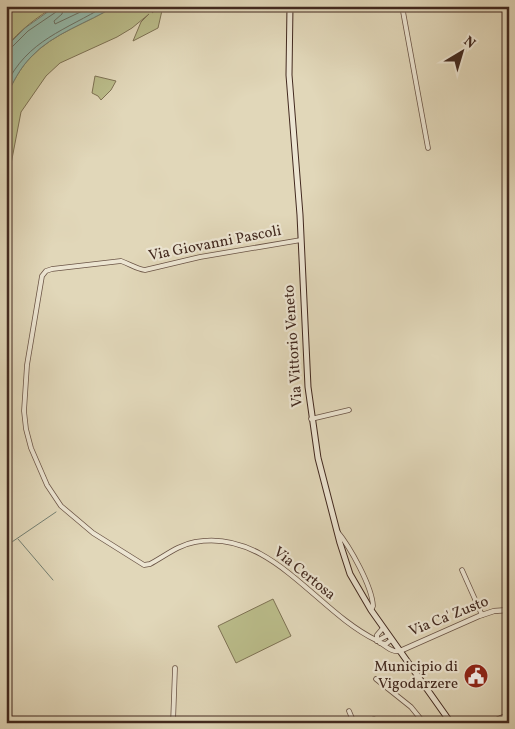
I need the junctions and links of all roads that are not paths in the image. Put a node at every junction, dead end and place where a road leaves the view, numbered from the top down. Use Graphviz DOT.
graph roads {
  1 [pos="299,6"];
  2 [pos="402,6"];
  3 [pos="290,7"];
  4 [pos="428,148"];
  5 [pos="301,240"];
  6 [pos="46,271"];
  7 [pos="349,410"];
  8 [pos="312,418"];
  9 [pos="336,529"];
  10 [pos="462,570"];
  11 [pos="370,610"];
  12 [pos="509,610"];
  13 [pos="482,615"];
  14 [pos="383,628"];
  15 [pos="390,637"];
  16 [pos="379,642"];
  17 [pos="400,651"];
  18 [pos="176,668"];
  19 [pos="376,679"];
  20 [pos="349,711"];
  21 [pos="507,715"];
  22 [pos="374,719"];
  23 [pos="173,723"];
  24 [pos="354,723"];
  25 [pos="366,723"];
  26 [pos="424,723"];
  27 [pos="450,723"];
  28 [pos="489,723"];
  1 -- 3 [label="street"];
  2 -- 4 [label="street"];
  3 -- 5 [label="main road, Via Vittorio Veneto"];
  5 -- 6 [label="street, Via Giovanni Pascoli"];
  5 -- 8 [label="main road, Via Vittorio Veneto"];
  6 -- 16 [label="street, Via Certosa"];
  7 -- 8 [label="street"];
  8 -- 9 [label="main road, Via Vittorio Veneto"];
  9 -- 11 [label="main road, Via Vittorio Veneto"];
  9 -- 11 [label="street"];
  10 -- 13 [label="street"];
  11 -- 14 [label="main road, Via Vittorio Veneto"];
  12 -- 13 [label="street, Via Ca' Zusto"];
  13 -- 17 [label="street, Via Ca' Zusto"];
  14 -- 15 [label="main road, Via Vittorio Veneto"];
  14 -- 16 [label="street"];
  15 -- 16 [label="street"];
  15 -- 17 [label="main road, Via Vittorio Veneto"];
  16 -- 17 [label="street, Via Certosa"];
  17 -- 27 [label="main road, Via Vittorio Veneto"];
  18 -- 23 [label="street"];
  19 -- 26 [label="street"];
  20 -- 24 [label="street"];
  21 -- 28 [label="street"];
  22 -- 25 [label="street"];
}
